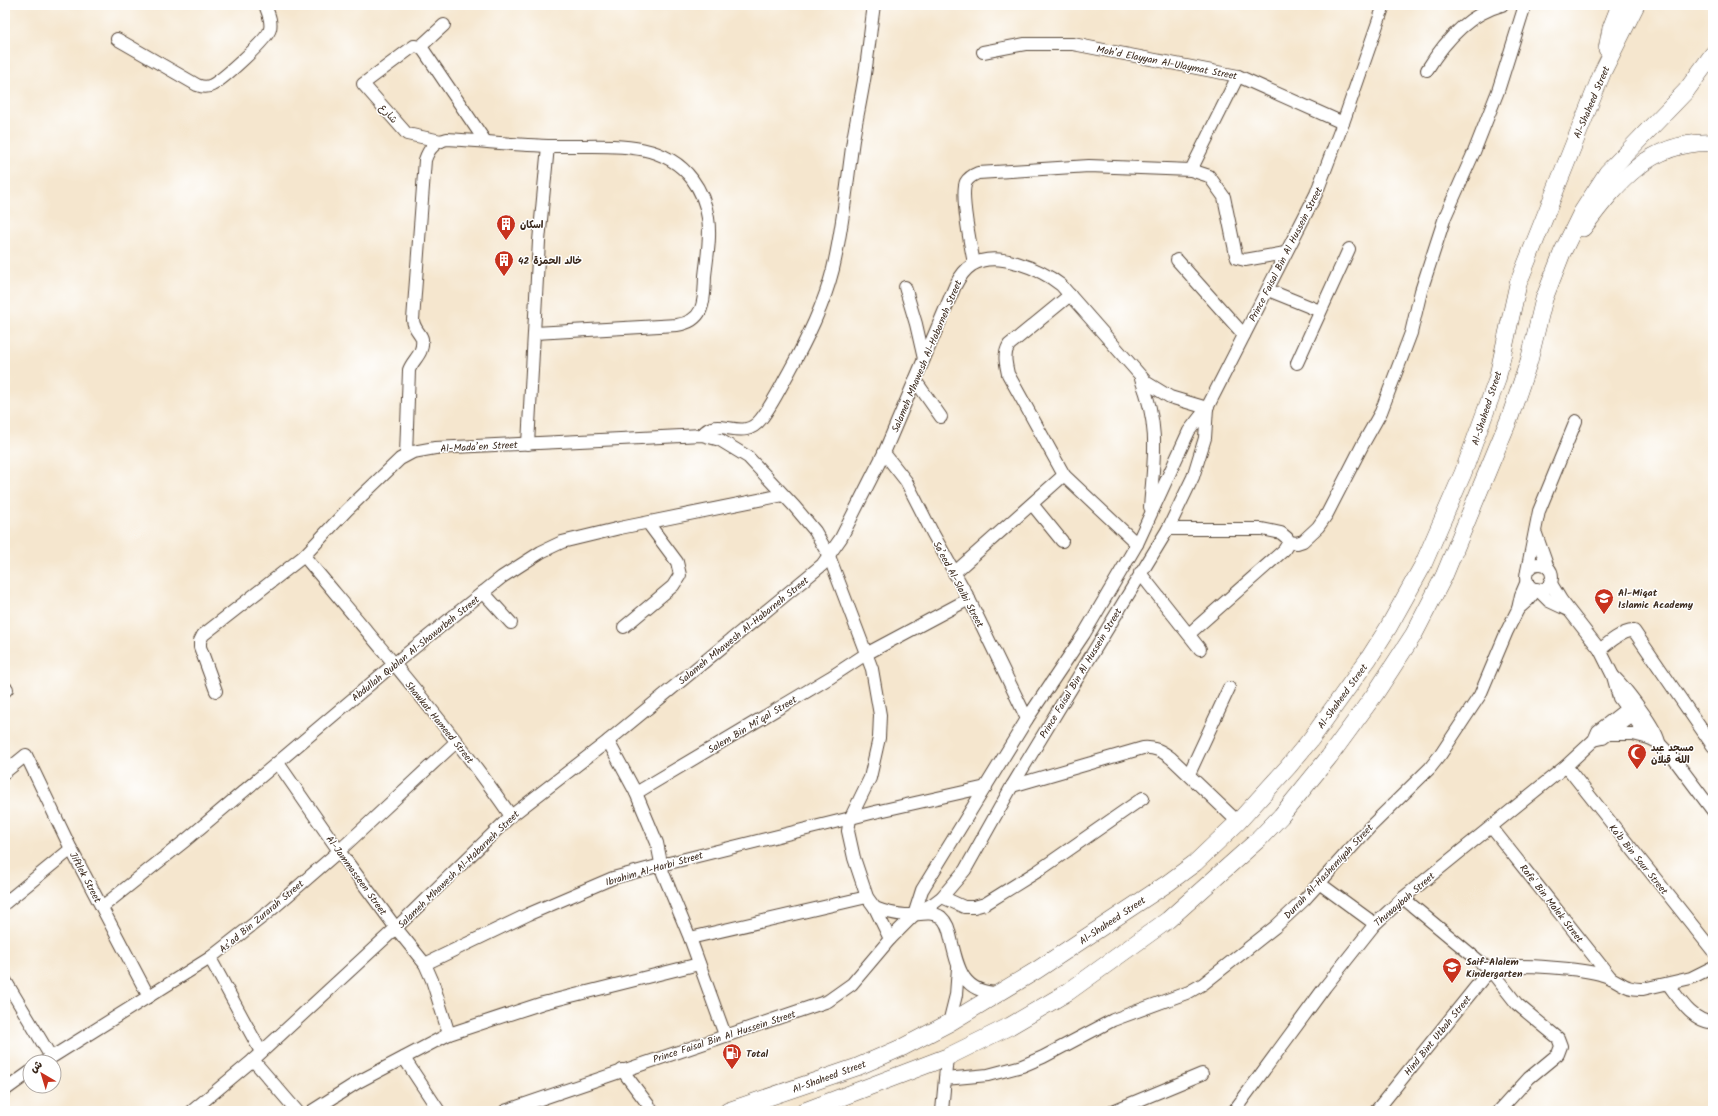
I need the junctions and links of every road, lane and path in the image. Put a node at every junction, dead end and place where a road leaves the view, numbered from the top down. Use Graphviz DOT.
graph roads {
  1 [pos="265,5"];
  2 [pos="874,5"];
  3 [pos="1384,5"];
  4 [pos="1502,5"];
  5 [pos="1525,5"];
  6 [pos="1620,5"];
  7 [pos="1636,5"];
  8 [pos="444,25"];
  9 [pos="117,39"];
  10 [pos="420,47"];
  11 [pos="982,52"];
  12 [pos="1713,54"];
  13 [pos="1427,70"];
  14 [pos="1603,71"];
  15 [pos="1238,76"];
  16 [pos="1343,123"];
  17 [pos="441,141"];
  18 [pos="485,141"];
  19 [pos="1713,143"];
  20 [pos="548,146"];
  21 [pos="1191,170"];
  22 [pos="1349,249"];
  23 [pos="1285,253"];
  24 [pos="1562,253"];
  25 [pos="1177,260"];
  26 [pos="974,263"];
  27 [pos="905,287"];
  28 [pos="1268,290"];
  29 [pos="1070,295"];
  30 [pos="1320,311"];
  31 [pos="535,333"];
  32 [pos="1244,335"];
  33 [pos="924,359"];
  34 [pos="1297,363"];
  35 [pos="1140,376"];
  36 [pos="915,380"];
  37 [pos="1207,408"];
  38 [pos="941,417"];
  39 [pos="1576,421"];
  40 [pos="702,435"];
  41 [pos="528,444"];
  42 [pos="884,454"];
  43 [pos="406,455"];
  44 [pos="1064,475"];
  45 [pos="783,495"];
  46 [pos="1032,504"];
  47 [pos="1149,516"];
  48 [pos="648,523"];
  49 [pos="1168,529"];
  50 [pos="1535,531"];
  51 [pos="1062,541"];
  52 [pos="1289,542"];
  53 [pos="1137,544"];
  54 [pos="304,556"];
  55 [pos="830,556"];
  56 [pos="1548,568"];
  57 [pos="954,573"];
  58 [pos="1140,573"];
  59 [pos="1527,576"];
  60 [pos="1550,582"];
  61 [pos="1538,589"];
  62 [pos="483,592"];
  63 [pos="970,599"];
  64 [pos="1518,609"];
  65 [pos="1569,610"];
  66 [pos="511,623"];
  67 [pos="624,627"];
  68 [pos="1189,634"];
  69 [pos="1200,649"];
  70 [pos="1600,650"];
  71 [pos="866,654"];
  72 [pos="394,664"];
  73 [pos="1229,688"];
  74 [pos="216,691"];
  75 [pos="1633,710"];
  76 [pos="1027,719"];
  77 [pos="1609,734"];
  78 [pos="1594,740"];
  79 [pos="1654,740"];
  80 [pos="608,741"];
  81 [pos="456,742"];
  82 [pos="1713,746"];
  83 [pos="278,763"];
  84 [pos="1566,766"];
  85 [pos="5,772"];
  86 [pos="1189,774"];
  87 [pos="1012,786"];
  88 [pos="986,787"];
  89 [pos="636,793"];
  90 [pos="1143,798"];
  91 [pos="1713,811"];
  92 [pos="511,816"];
  93 [pos="850,820"];
  94 [pos="1238,822"];
  95 [pos="1492,828"];
  96 [pos="71,849"];
  97 [pos="339,851"];
  98 [pos="661,865"];
  99 [pos="1319,883"];
  100 [pos="867,897"];
  101 [pos="942,897"];
  102 [pos="1403,898"];
  103 [pos="5,903"];
  104 [pos="102,907"];
  105 [pos="875,908"];
  106 [pos="914,915"];
  107 [pos="1375,924"];
  108 [pos="396,928"];
  109 [pos="690,938"];
  110 [pos="890,939"];
  111 [pos="1713,951"];
  112 [pos="210,958"];
  113 [pos="425,964"];
  114 [pos="699,964"];
  115 [pos="958,967"];
  116 [pos="1713,967"];
  117 [pos="1491,971"];
  118 [pos="1611,978"];
  119 [pos="5,980"];
  120 [pos="1668,984"];
  121 [pos="997,993"];
  122 [pos="149,997"];
  123 [pos="949,1023"];
  124 [pos="1713,1023"];
  125 [pos="450,1034"];
  126 [pos="725,1035"];
  127 [pos="45,1054"];
  128 [pos="58,1054"];
  129 [pos="257,1056"];
  130 [pos="947,1057"];
  131 [pos="404,1058"];
  132 [pos="622,1070"];
  133 [pos="1202,1074"];
  134 [pos="22,1078"];
  135 [pos="945,1079"];
  136 [pos="5,1090"];
  137 [pos="192,1111"];
  138 [pos="297,1111"];
  139 [pos="312,1111"];
  140 [pos="439,1111"];
  141 [pos="505,1111"];
  142 [pos="653,1111"];
  143 [pos="728,1111"];
  144 [pos="805,1111"];
  145 [pos="942,1111"];
  146 [pos="1113,1111"];
  147 [pos="1234,1111"];
  148 [pos="1376,1111"];
  149 [pos="1499,1111"];
  1 -- 9 [label="street"];
  2 -- 40 [label="street"];
  3 -- 16 [label="street, Prince Faisal Bin Al Hussein Street"];
  4 -- 13 [label="street"];
  5 -- 52 [label="street"];
  6 -- 14 [label="highway"];
  7 -- 14 [label="highway, Al-Shaheed Street"];
  8 -- 10 [label="street"];
  10 -- 17 [label="street, شارع"];
  10 -- 18 [label="street"];
  11 -- 15 [label="street, Moh’d Elayyan Al-Ulaymat Street"];
  12 -- 24 [label="highway"];
  14 -- 94 [label="highway, Al-Shaheed Street"];
  15 -- 16 [label="street, Moh’d Elayyan Al-Ulaymat Street"];
  15 -- 21 [label="street"];
  16 -- 23 [label="street, Prince Faisal Bin Al Hussein Street"];
  17 -- 18 [label="street"];
  17 -- 43 [label="street"];
  18 -- 20 [label="street"];
  19 -- 24 [label="highway"];
  20 -- 31 [label="street"];
  20 -- 31 [label="street"];
  21 -- 23 [label="street"];
  21 -- 26 [label="street"];
  22 -- 30 [label="street"];
  23 -- 28 [label="street, Prince Faisal Bin Al Hussein Street"];
  24 -- 130 [label="highway"];
  25 -- 32 [label="street"];
  26 -- 29 [label="street"];
  26 -- 33 [label="street, Salameh Mhawesh Al-Habarneh Street"];
  27 -- 33 [label="street"];
  28 -- 30 [label="street"];
  28 -- 32 [label="street, Prince Faisal Bin Al Hussein Street"];
  29 -- 35 [label="street"];
  29 -- 44 [label="street"];
  30 -- 34 [label="street"];
  31 -- 41 [label="street"];
  32 -- 37 [label="street, Prince Faisal Bin Al Hussein Street"];
  33 -- 36 [label="street, Salameh Mhawesh Al-Habarneh Street"];
  35 -- 37 [label="street"];
  35 -- 47 [label="street"];
  36 -- 38 [label="street"];
  36 -- 42 [label="street, Salameh Mhawesh Al-Habarneh Street"];
  37 -- 47 [label="street, Prince Faisal Bin Al Hussein Street"];
  37 -- 49 [label="street, Prince Faisal Bin Al Hussein Street"];
  39 -- 50 [label="street"];
  40 -- 41 [label="street, Al-Mada’en Street"];
  40 -- 45 [label="street, Al-Mada’en Street"];
  41 -- 43 [label="street, Al-Mada’en Street"];
  42 -- 55 [label="street, Salameh Mhawesh Al-Habarneh Street"];
  42 -- 57 [label="street, Sa’eed Al-Slaibi Street"];
  43 -- 54 [label="street, Al-Mada’en Street"];
  44 -- 46 [label="street"];
  44 -- 53 [label="street"];
  45 -- 48 [label="street, Abdullah Qublan Al-Shawarbeh Street"];
  45 -- 55 [label="street, Al-Mada’en Street"];
  46 -- 51 [label="street"];
  46 -- 57 [label="street"];
  47 -- 53 [label="street, Prince Faisal Bin Al Hussein Street"];
  48 -- 62 [label="street, Abdullah Qublan Al-Shawarbeh Street"];
  48 -- 67 [label="street"];
  49 -- 52 [label="street"];
  49 -- 58 [label="street, Prince Faisal Bin Al Hussein Street"];
  50 -- 56 [label="street"];
  50 -- 59 [label="street"];
  52 -- 68 [label="street"];
  53 -- 76 [label="street, Prince Faisal Bin Al Hussein Street"];
  54 -- 72 [label="street, Shawkat Hameed Street"];
  54 -- 74 [label="street, Al-Mada’en Street"];
  55 -- 71 [label="street, Al-Mada’en Street"];
  55 -- 80 [label="street, Salameh Mhawesh Al-Habarneh Street"];
  56 -- 59 [label="street"];
  56 -- 60 [label="street"];
  57 -- 63 [label="street, Sa’eed Al-Slaibi Street"];
  58 -- 68 [label="street"];
  58 -- 87 [label="street, Prince Faisal Bin Al Hussein Street"];
  59 -- 61 [label="street"];
  59 -- 64 [label="street, Durrah Al-Hashemiyah Street"];
  60 -- 61 [label="street"];
  60 -- 65 [label="street"];
  61 -- 64 [label="street, Durrah Al-Hashemiyah Street"];
  61 -- 65 [label="street"];
  62 -- 66 [label="street"];
  62 -- 72 [label="street, Abdullah Qublan Al-Shawarbeh Street"];
  63 -- 71 [label="street, Salem Bin Mi’qal Street"];
  63 -- 76 [label="street, Sa’eed Al-Slaibi Street"];
  64 -- 99 [label="street, Durrah Al-Hashemiyah Street"];
  65 -- 70 [label="street"];
  68 -- 69 [label="street"];
  70 -- 75 [label="street"];
  70 -- 82 [label="street"];
  71 -- 89 [label="street, Salem Bin Mi’qal Street"];
  71 -- 93 [label="street, Al-Mada’en Street"];
  72 -- 81 [label="street, Shawkat Hameed Street"];
  72 -- 83 [label="street, Abdullah Qublan Al-Shawarbeh Street"];
  73 -- 86 [label="street"];
  75 -- 77 [label="street, Thuwaybah Street"];
  75 -- 78 [label="street, Thuwaybah Street"];
  75 -- 79 [label="street"];
  76 -- 88 [label="street, Prince Faisal Bin Al Hussein Street"];
  77 -- 78 [label="street, Thuwaybah Street"];
  77 -- 79 [label="street"];
  78 -- 84 [label="street, Thuwaybah Street"];
  79 -- 91 [label="street"];
  80 -- 89 [label="street"];
  80 -- 92 [label="street, Salameh Mhawesh Al-Habarneh Street"];
  81 -- 92 [label="street, Shawkat Hameed Street"];
  81 -- 97 [label="street, As’ad Bin Zurarah Street"];
  83 -- 97 [label="street, Al-Jammasseen Street"];
  83 -- 104 [label="street, Abdullah Qublan Al-Shawarbeh Street"];
  84 -- 95 [label="street, Thuwaybah Street"];
  84 -- 111 [label="street, Ka'b Bin Sour Street"];
  85 -- 96 [label="street, Jiftlek Street"];
  86 -- 87 [label="street"];
  86 -- 94 [label="street"];
  87 -- 101 [label="street, Prince Faisal Bin Al Hussein Street"];
  88 -- 93 [label="street, Ibrahim Al-Harbi Street"];
  88 -- 106 [label="street, Prince Faisal Bin Al Hussein Street"];
  89 -- 98 [label="street"];
  90 -- 101 [label="street"];
  92 -- 108 [label="street, Salameh Mhawesh Al-Habarneh Street"];
  93 -- 98 [label="street, Ibrahim Al-Harbi Street"];
  93 -- 100 [label="street"];
  94 -- 121 [label="highway, Al-Shaheed Street"];
  95 -- 102 [label="street, Thuwaybah Street"];
  95 -- 118 [label="street, Rafe' Bin Malek Street"];
  96 -- 103 [label="street"];
  96 -- 104 [label="street, Jiftlek Street"];
  97 -- 108 [label="street, Al-Jammasseen Street"];
  97 -- 112 [label="street, As’ad Bin Zurarah Street"];
  98 -- 109 [label="street"];
  98 -- 113 [label="street, Ibrahim Al-Harbi Street"];
  99 -- 107 [label="street"];
  99 -- 135 [label="street, Durrah Al-Hashemiyah Street"];
  100 -- 105 [label="street"];
  100 -- 109 [label="street"];
  101 -- 106 [label="street, Prince Faisal Bin Al Hussein Street"];
  102 -- 107 [label="street, Thuwaybah Street"];
  102 -- 117 [label="street"];
  104 -- 122 [label="street, Jiftlek Street"];
  105 -- 106 [label="street"];
  105 -- 110 [label="street"];
  106 -- 110 [label="street, Prince Faisal Bin Al Hussein Street"];
  106 -- 115 [label="street"];
  107 -- 147 [label="street, Thuwaybah Street"];
  108 -- 113 [label="street, Al-Jammasseen Street"];
  108 -- 129 [label="street, Salameh Mhawesh Al-Habarneh Street"];
  109 -- 114 [label="street"];
  110 -- 126 [label="street, Prince Faisal Bin Al Hussein Street"];
  112 -- 122 [label="street, As’ad Bin Zurarah Street"];
  112 -- 129 [label="street"];
  113 -- 125 [label="street, Al-Jammasseen Street"];
  114 -- 125 [label="street"];
  114 -- 126 [label="street"];
  115 -- 121 [label="street"];
  115 -- 123 [label="street"];
  116 -- 120 [label="street"];
  117 -- 118 [label="street"];
  117 -- 148 [label="street, Hind Bint Utbah Street"];
  117 -- 149 [label="street"];
  118 -- 120 [label="street"];
  119 -- 127 [label="street"];
  120 -- 124 [label="street"];
  121 -- 123 [label="highway, Al-Shaheed Street"];
  122 -- 128 [label="street, As’ad Bin Zurarah Street"];
  123 -- 143 [label="highway, Al-Shaheed Street"];
  125 -- 131 [label="street"];
  126 -- 132 [label="street, Prince Faisal Bin Al Hussein Street"];
  129 -- 137 [label="street, Salameh Mhawesh Al-Habarneh Street"];
  129 -- 138 [label="street"];
  130 -- 135 [label="street"];
  130 -- 144 [label="highway"];
  131 -- 139 [label="street"];
  131 -- 140 [label="street"];
  132 -- 141 [label="street, Prince Faisal Bin Al Hussein Street"];
  132 -- 142 [label="street"];
  133 -- 146 [label="street"];
  134 -- 136 [label="street"];
  135 -- 145 [label="street"];
}
